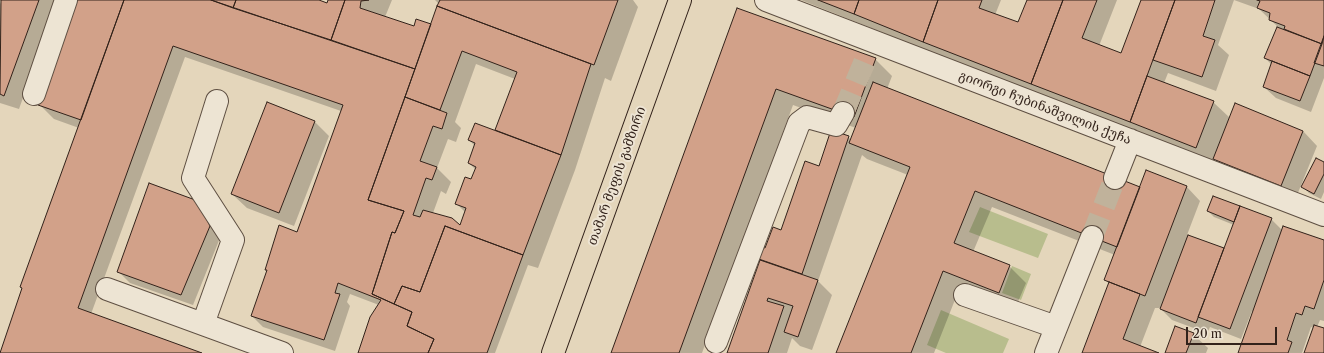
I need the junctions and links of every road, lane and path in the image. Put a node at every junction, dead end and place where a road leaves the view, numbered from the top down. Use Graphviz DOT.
graph roads {
  1 [pos="66,0"];
  2 [pos="680,0"];
  3 [pos="766,0"];
  4 [pos="34,94"];
  5 [pos="217,101"];
  6 [pos="843,113"];
  7 [pos="1130,140"];
  8 [pos="1115,178"];
  9 [pos="1324,215"];
  10 [pos="1092,237"];
  11 [pos="107,289"];
  12 [pos="965,295"];
  13 [pos="203,324"];
  14 [pos="1056,327"];
  15 [pos="716,342"];
  16 [pos="282,353"];
  17 [pos="553,353"];
  18 [pos="1046,353"];
  1 -- 4 [label="street"];
  2 -- 17 [label="main road, თამარ მეფის გამზირი"];
  3 -- 7 [label="street, გიორგი ჩუბინაშვილის ქუჩა"];
  5 -- 13 [label="street"];
  6 -- 15 [label="street"];
  7 -- 8 [label="street"];
  7 -- 9 [label="street, გიორგი ჩუბინაშვილის ქუჩა"];
  10 -- 14 [label="street"];
  11 -- 13 [label="street"];
  12 -- 14 [label="street"];
  13 -- 16 [label="street"];
  14 -- 18 [label="street"];
}
